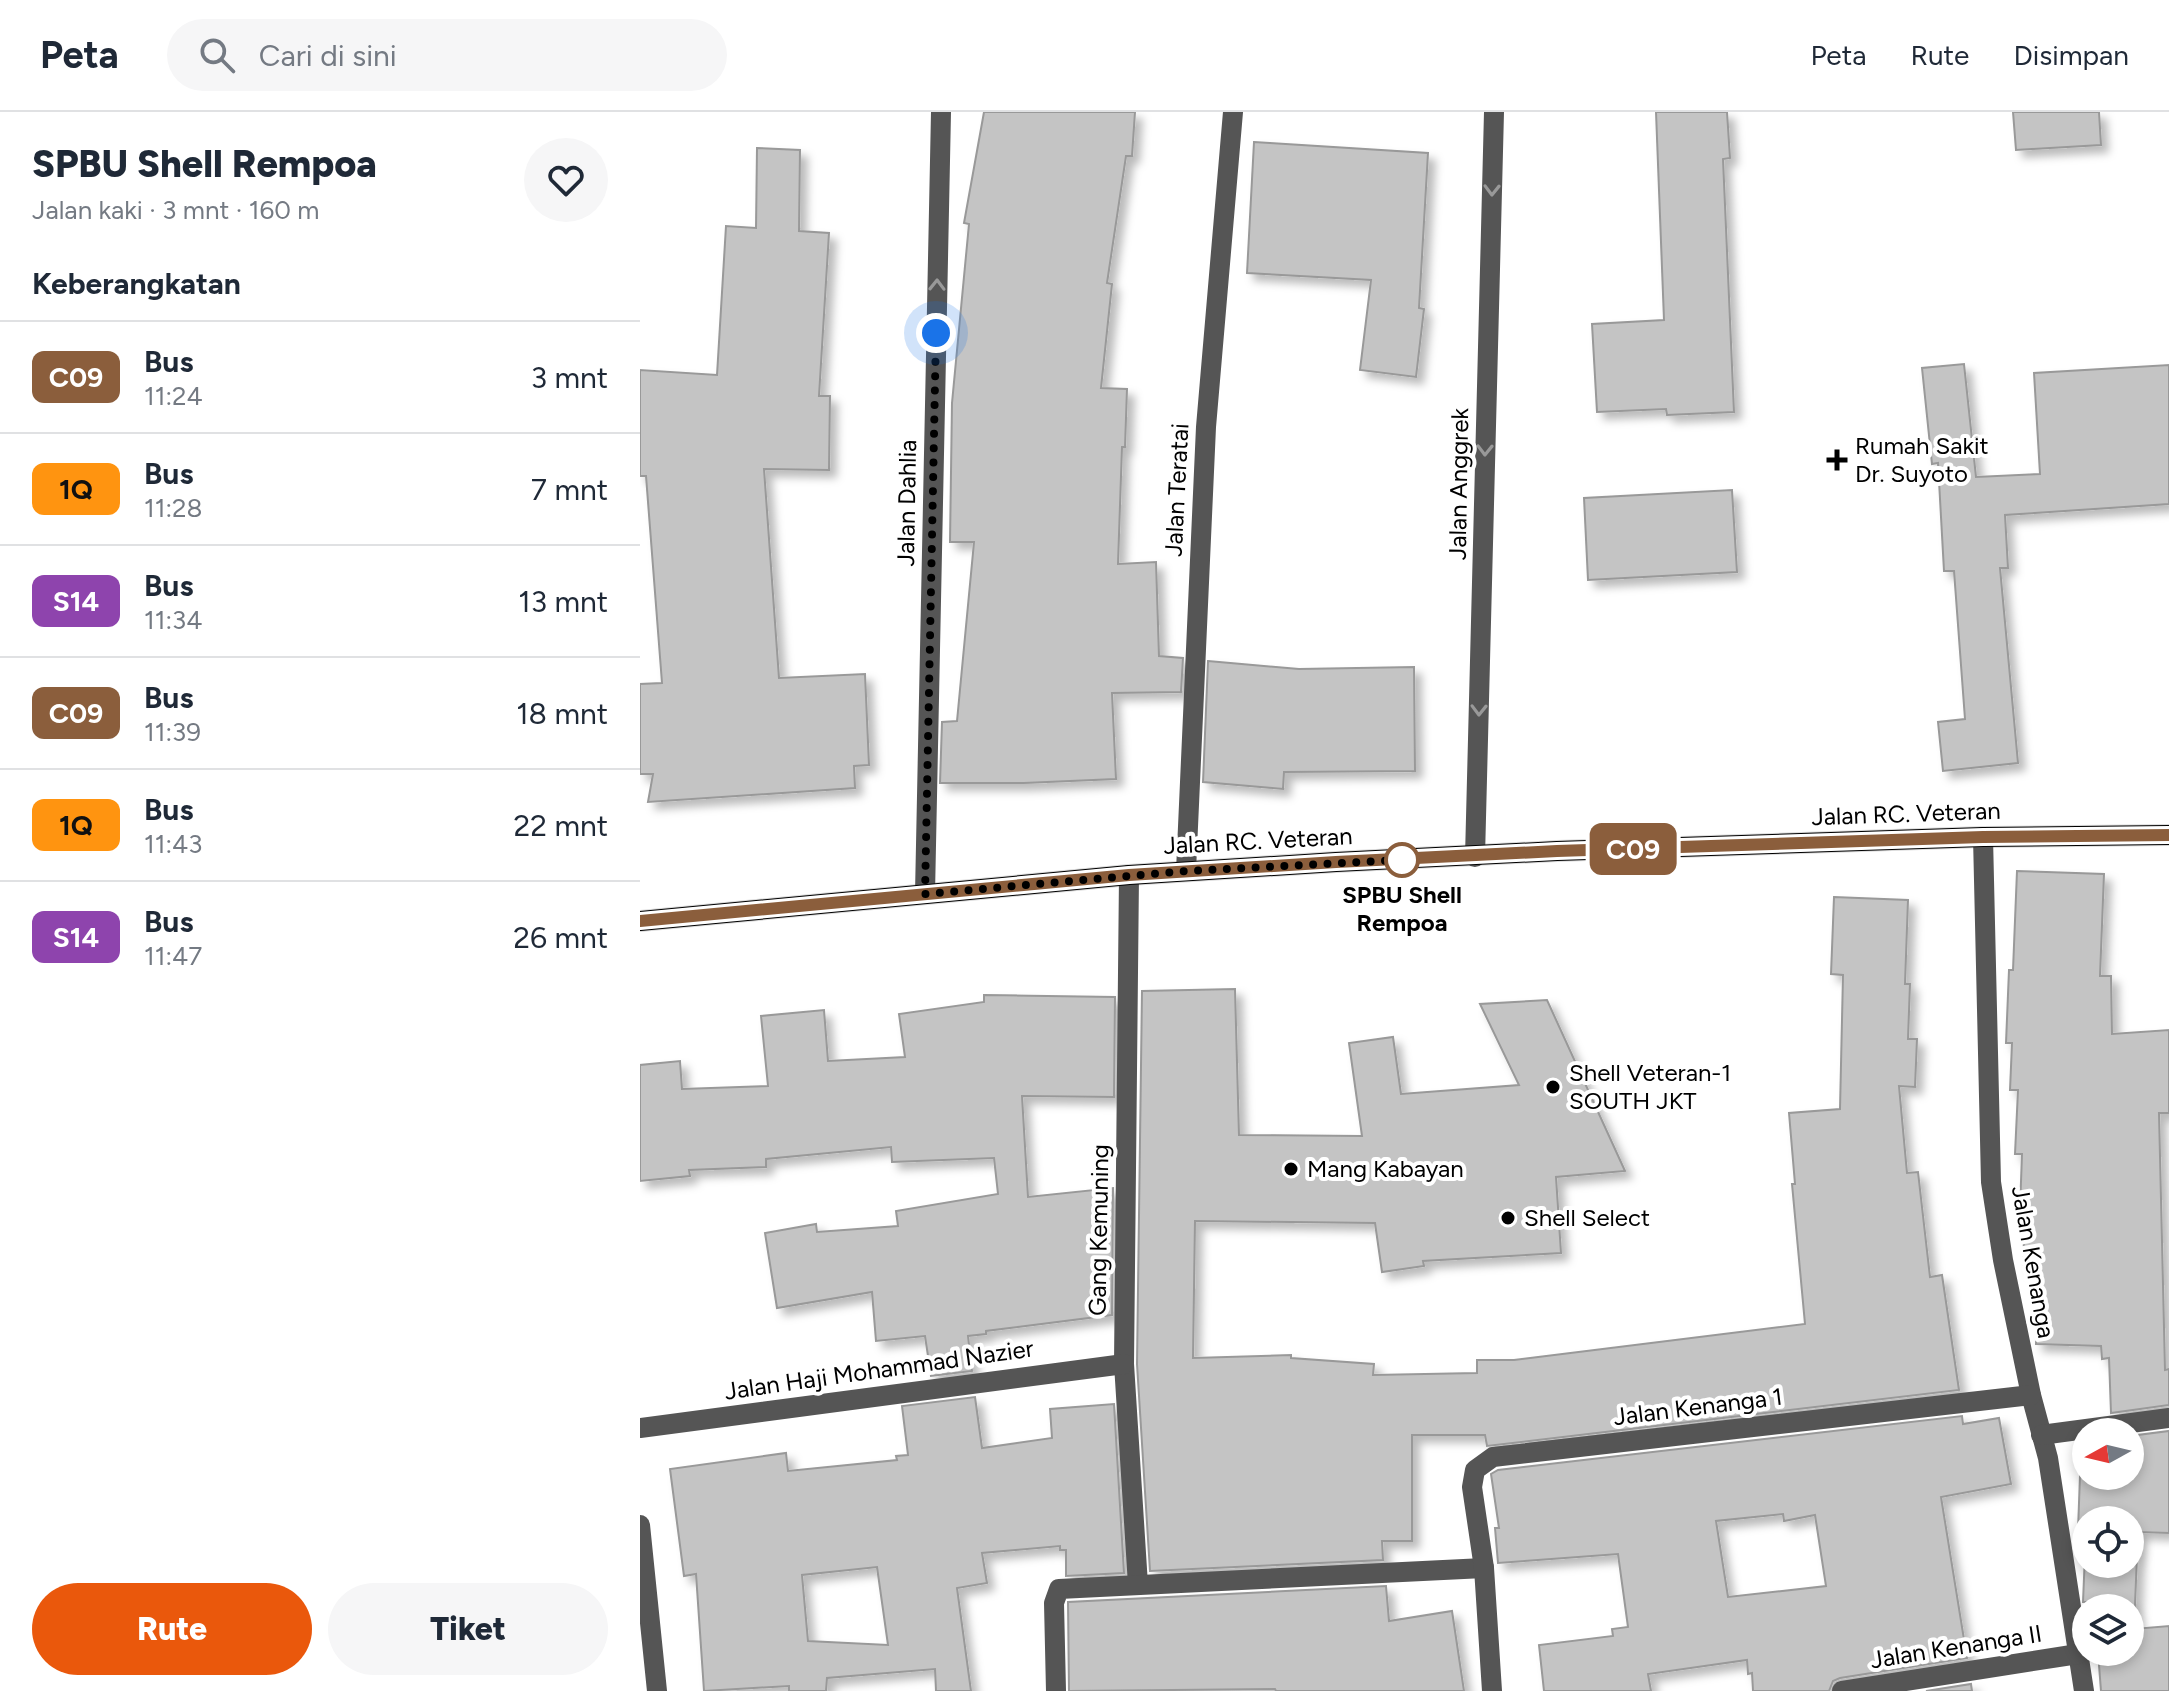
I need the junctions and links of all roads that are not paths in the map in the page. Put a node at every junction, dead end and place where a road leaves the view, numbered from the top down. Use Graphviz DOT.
graph roads {
  1 [pos="941,112"];
  2 [pos="1233,112"];
  3 [pos="1494,112"];
  4 [pos="2169,835"];
  5 [pos="1983,837"];
  6 [pos="1475,857"];
  7 [pos="1186,871"];
  8 [pos="1129,875"];
  9 [pos="925,894"];
  10 [pos="640,921"];
  11 [pos="1124,1364"];
  12 [pos="2031,1395"];
  13 [pos="2169,1418"];
  14 [pos="640,1428"];
  15 [pos="2041,1435"];
  16 [pos="640,1525"];
  17 [pos="1484,1568"];
  18 [pos="1138,1585"];
  19 [pos="2072,1615"];
  20 [pos="2072,1655"];
  21 [pos="2080,1666"];
  22 [pos="657,1691"];
  23 [pos="1056,1691"];
  24 [pos="1492,1691"];
  25 [pos="1842,1691"];
  26 [pos="2084,1691"];
  9 -- 1 [label="street, Jalan Dahlia, one-way"];
  2 -- 7 [label="street, Jalan Teratai"];
  3 -- 6 [label="street, Jalan Anggrek, one-way"];
  4 -- 5 [label="main road, Jalan RC. Veteran"];
  5 -- 6 [label="main road, Jalan RC. Veteran"];
  5 -- 12 [label="street, Jalan Kenanga"];
  6 -- 7 [label="main road, Jalan RC. Veteran"];
  7 -- 8 [label="main road, Jalan RC. Veteran"];
  8 -- 9 [label="main road, Jalan RC. Veteran"];
  8 -- 11 [label="street, Gang Kemuning"];
  9 -- 10 [label="main road, Jalan RC. Veteran"];
  11 -- 14 [label="street, Jalan Haji Mohammad Nazier"];
  11 -- 18 [label="street, Gang Kemuning"];
  12 -- 15 [label="street, Jalan Kenanga"];
  12 -- 17 [label="street, Jalan Kenanga 1"];
  13 -- 15 [label="street"];
  15 -- 19 [label="street, Jalan Kenanga"];
  16 -- 22 [label="street"];
  17 -- 18 [label="street"];
  17 -- 24 [label="street, Jalan Kenanga 1"];
  18 -- 23 [label="street"];
  20 -- 25 [label="street, Jalan Kenanga II"];
  21 -- 26 [label="street, Jalan Kenanga"];
}
